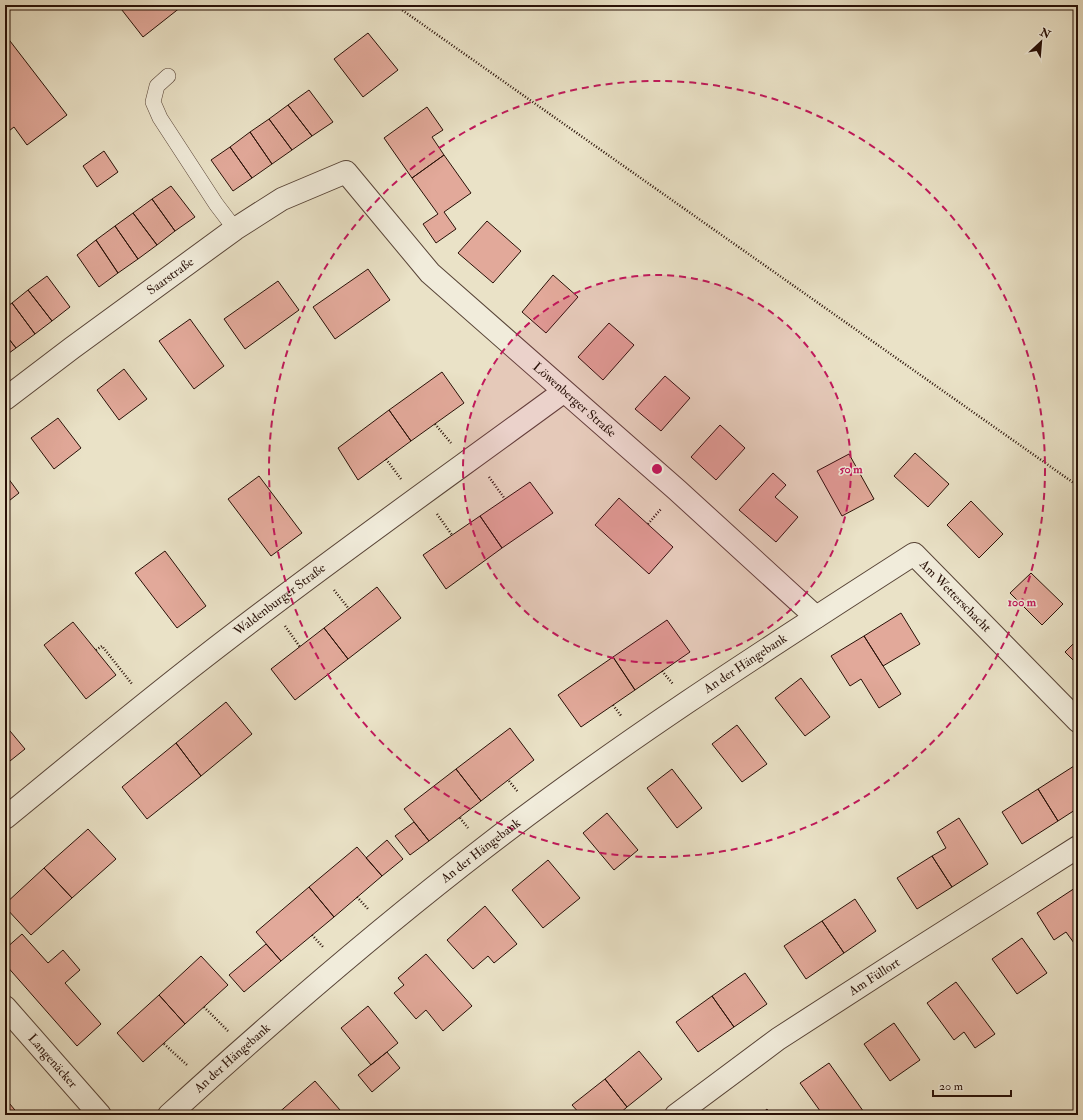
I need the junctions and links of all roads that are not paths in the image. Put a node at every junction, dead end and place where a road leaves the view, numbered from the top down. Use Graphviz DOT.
graph roads {
  1 [pos="168,76"];
  2 [pos="346,172"];
  3 [pos="234,229"];
  4 [pos="564,392"];
  5 [pos="5,399"];
  6 [pos="816,617"];
  7 [pos="1078,721"];
  8 [pos="5,818"];
  9 [pos="1078,847"];
  10 [pos="5,1007"];
  11 [pos="100,1115"];
  12 [pos="169,1115"];
  13 [pos="676,1115"];
  1 -- 3 [label="lane"];
  2 -- 3 [label="street, Saarstraße"];
  2 -- 4 [label="street, Löwenberger Straße"];
  3 -- 5 [label="street, Saarstraße"];
  4 -- 6 [label="street, Löwenberger Straße"];
  4 -- 8 [label="street, Waldenburger Straße"];
  6 -- 7 [label="street, Am Wetterschacht"];
  6 -- 12 [label="street, An der Hängebank"];
  9 -- 13 [label="street, Am Füllort"];
  10 -- 11 [label="street, Langenäcker"];
}
